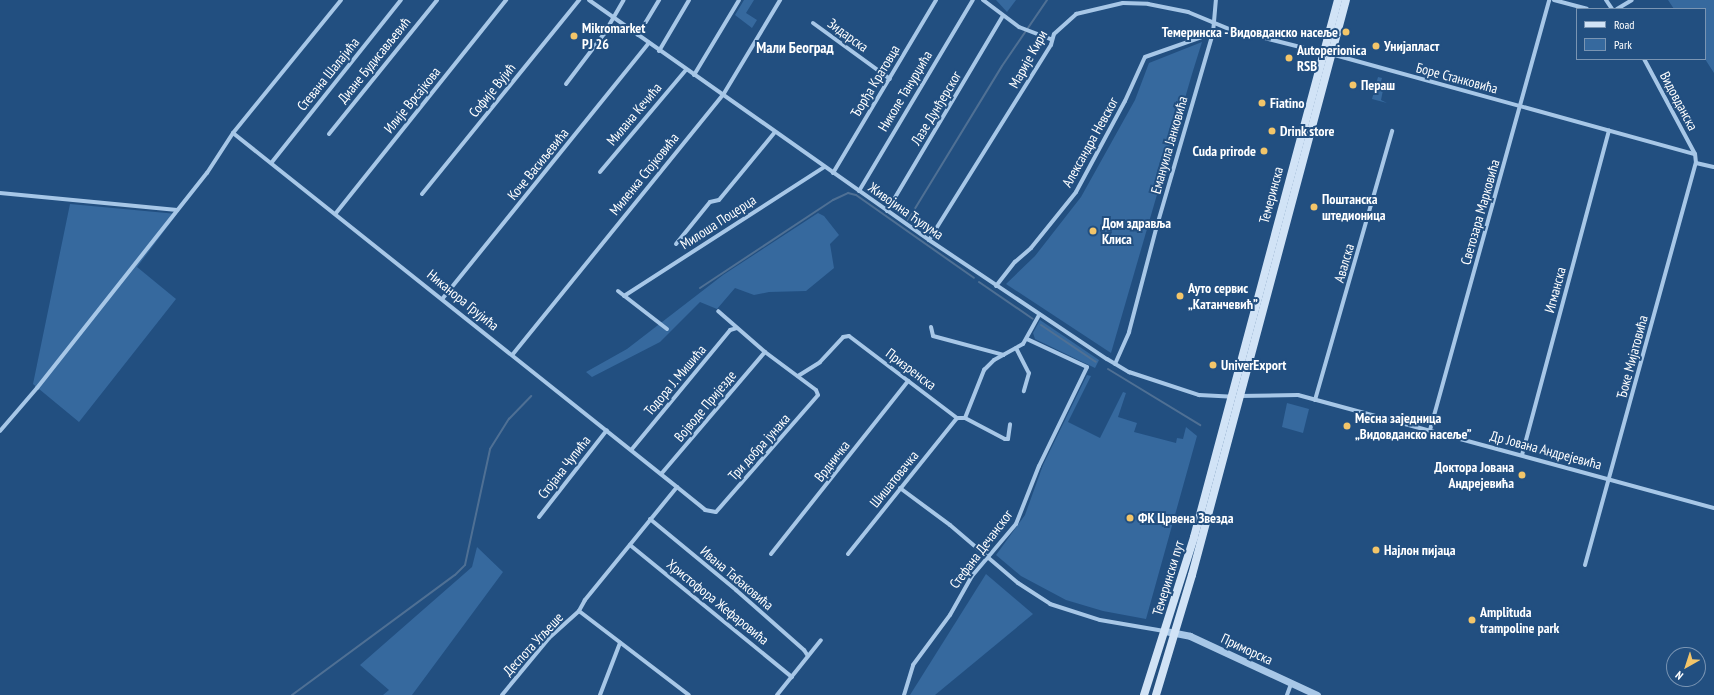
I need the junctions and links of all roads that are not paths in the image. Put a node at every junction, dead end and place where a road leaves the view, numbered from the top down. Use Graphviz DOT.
graph roads {
  1 [pos="341,0"];
  2 [pos="401,0"];
  3 [pos="437,0"];
  4 [pos="506,0"];
  5 [pos="579,0"];
  6 [pos="589,0"];
  7 [pos="624,0"];
  8 [pos="659,0"];
  9 [pos="689,0"];
  10 [pos="739,0"];
  11 [pos="780,0"];
  12 [pos="936,0"];
  13 [pos="983,0"];
  14 [pos="1216,0"];
  15 [pos="1338,0"];
  16 [pos="1346,0"];
  17 [pos="1549,0"];
  18 [pos="1554,0"];
  19 [pos="1632,0"];
  20 [pos="972,2"];
  21 [pos="991,2"];
  22 [pos="1583,8"];
  23 [pos="1619,8"];
  24 [pos="1003,16"];
  25 [pos="613,18"];
  26 [pos="813,23"];
  27 [pos="1214,23"];
  28 [pos="1213,33"];
  29 [pos="638,35"];
  30 [pos="1052,39"];
  31 [pos="649,43"];
  32 [pos="659,51"];
  33 [pos="1328,54"];
  34 [pos="1645,60"];
  35 [pos="686,70"];
  36 [pos="694,75"];
  37 [pos="890,79"];
  38 [pos="566,84"];
  39 [pos="722,95"];
  40 [pos="1521,106"];
  41 [pos="1392,130"];
  42 [pos="1609,130"];
  43 [pos="775,132"];
  44 [pos="233,133"];
  45 [pos="329,134"];
  46 [pos="1695,154"];
  47 [pos="272,162"];
  48 [pos="1696,164"];
  49 [pos="824,167"];
  50 [pos="1714,167"];
  51 [pos="600,172"];
  52 [pos="833,173"];
  53 [pos="859,191"];
  54 [pos="0,193"];
  55 [pos="422,194"];
  56 [pos="177,210"];
  57 [pos="887,211"];
  58 [pos="336,213"];
  59 [pos="929,240"];
  60 [pos="676,244"];
  61 [pos="996,286"];
  62 [pos="618,292"];
  63 [pos="624,296"];
  64 [pos="443,298"];
  65 [pos="718,311"];
  66 [pos="1039,315"];
  67 [pos="737,328"];
  68 [pos="931,328"];
  69 [pos="667,329"];
  70 [pos="1027,339"];
  71 [pos="1016,348"];
  72 [pos="765,352"];
  73 [pos="514,354"];
  74 [pos="1004,355"];
  75 [pos="1115,364"];
  76 [pos="798,376"];
  77 [pos="908,381"];
  78 [pos="1024,391"];
  79 [pos="1240,396"];
  80 [pos="1230,397"];
  81 [pos="1315,400"];
  82 [pos="957,418"];
  83 [pos="965,418"];
  84 [pos="1010,424"];
  85 [pos="608,430"];
  86 [pos="1430,430"];
  87 [pos="0,431"];
  88 [pos="632,449"];
  89 [pos="1522,455"];
  90 [pos="662,473"];
  91 [pos="1610,479"];
  92 [pos="677,486"];
  93 [pos="900,488"];
  94 [pos="1714,508"];
  95 [pos="718,509"];
  96 [pos="538,517"];
  97 [pos="650,519"];
  98 [pos="630,545"];
  99 [pos="771,554"];
  100 [pos="848,554"];
  101 [pos="988,559"];
  102 [pos="1585,565"];
  103 [pos="580,611"];
  104 [pos="1165,631"];
  105 [pos="1176,633"];
  106 [pos="821,640"];
  107 [pos="620,643"];
  108 [pos="808,656"];
  109 [pos="792,677"];
  110 [pos="1291,684"];
  111 [pos="502,695"];
  112 [pos="600,695"];
  113 [pos="689,695"];
  114 [pos="777,695"];
  115 [pos="904,695"];
  116 [pos="1144,695"];
  117 [pos="1156,695"];
  118 [pos="1287,695"];
  119 [pos="1317,695"];
  1 -- 44 [label="street"];
  2 -- 47 [label="street, Стевана Шалајића"];
  3 -- 45 [label="street, Диане Будисављевић"];
  4 -- 58 [label="street, Илије Врсајкова"];
  5 -- 55 [label="street, Софије Вујић"];
  6 -- 25 [label="street, Живојина Ћулума"];
  7 -- 25 [label="street"];
  8 -- 29 [label="street"];
  9 -- 32 [label="street"];
  10 -- 36 [label="street"];
  11 -- 39 [label="street, Миленка Стојковића"];
  12 -- 37 [label="street, Ђорђа Кратовца"];
  13 -- 21 [label="street"];
  14 -- 27 [label="street, Емануила Јанковића"];
  15 -- 33 [label="main road, Темеринска"];
  16 -- 33 [label="main road, Темеринска"];
  17 -- 40 [label="street, Светозара Марковића"];
  18 -- 22 [label="street"];
  19 -- 23 [label="street"];
  20 -- 53 [label="street, Николе Танурџића"];
  21 -- 24 [label="street"];
  24 -- 30 [label="street"];
  24 -- 57 [label="street, Лазе Дунђерског"];
  25 -- 29 [label="street, Живојина Ћулума"];
  25 -- 38 [label="street"];
  26 -- 37 [label="street, Зидарска"];
  27 -- 28 [label="street, Емануила Јанковића"];
  27 -- 30 [label="street, Марије Кири"];
  27 -- 33 [label="street, Боре Станковића"];
  28 -- 61 [label="street, Александра Невског"];
  28 -- 75 [label="street, Емануила Јанковића"];
  29 -- 31 [label="street, Живојина Ћулума"];
  30 -- 59 [label="street, Марије Кири"];
  31 -- 32 [label="street, Живојина Ћулума"];
  31 -- 64 [label="street, Коче Васиљевића"];
  32 -- 35 [label="street, Живојина Ћулума"];
  33 -- 40 [label="street, Боре Станковића"];
  33 -- 79 [label="main road, Темеринска"];
  33 -- 80 [label="main road, Темеринска"];
  34 -- 46 [label="street, Видовданска"];
  35 -- 36 [label="street, Живојина Ћулума"];
  35 -- 51 [label="street, Милана Кечића"];
  36 -- 39 [label="street, Живојина Ћулума"];
  37 -- 52 [label="street, Ђорђа Кратовца"];
  39 -- 43 [label="street, Живојина Ћулума"];
  39 -- 73 [label="street, Миленка Стојковића"];
  40 -- 42 [label="street, Боре Станковића"];
  40 -- 86 [label="street, Светозара Марковића"];
  41 -- 81 [label="street, Авалска"];
  42 -- 46 [label="street, Боре Станковића"];
  42 -- 89 [label="street, Игманска"];
  43 -- 49 [label="street, Живојина Ћулума"];
  43 -- 60 [label="street, Милоша Поцерца"];
  44 -- 47 [label="street, Никанора Грујића"];
  44 -- 56 [label="street"];
  46 -- 48 [label="street, Ђоке Мијатовића"];
  47 -- 58 [label="street, Никанора Грујића"];
  48 -- 50 [label="street"];
  48 -- 91 [label="street, Ђоке Мијатовића"];
  49 -- 52 [label="street, Живојина Ћулума"];
  49 -- 63 [label="street, Милоша Поцерца"];
  52 -- 53 [label="street, Живојина Ћулума"];
  53 -- 57 [label="street, Живојина Ћулума"];
  54 -- 56 [label="street"];
  56 -- 87 [label="street"];
  57 -- 59 [label="street, Живојина Ћулума"];
  58 -- 64 [label="street, Никанора Грујића"];
  59 -- 61 [label="street, Живојина Ћулума"];
  61 -- 66 [label="street, Живојина Ћулума"];
  62 -- 63 [label="street"];
  63 -- 69 [label="street"];
  64 -- 73 [label="street, Никанора Грујића"];
  65 -- 67 [label="street"];
  66 -- 70 [label="street"];
  66 -- 75 [label="street, Живојина Ћулума"];
  67 -- 72 [label="street"];
  67 -- 88 [label="street, Тодора Ј. Мишића"];
  68 -- 74 [label="street"];
  70 -- 71 [label="street"];
  70 -- 101 [label="street, Стефана Дечанског"];
  71 -- 74 [label="street"];
  71 -- 78 [label="street"];
  72 -- 76 [label="street"];
  72 -- 90 [label="street, Војводе Пријезде"];
  73 -- 85 [label="street, Никанора Грујића"];
  74 -- 83 [label="street"];
  75 -- 80 [label="street, Живојина Ћулума"];
  76 -- 77 [label="street, Призренска"];
  76 -- 95 [label="street, Три добра јунака"];
  77 -- 82 [label="street, Призренска"];
  77 -- 99 [label="street, Врдничка"];
  79 -- 80 [label="street, Др Јована Андрејевића"];
  79 -- 81 [label="street, Др Јована Андрејевића"];
  79 -- 105 [label="main road, Темерински пут"];
  80 -- 104 [label="main road, Темерински пут"];
  81 -- 86 [label="street, Др Јована Андрејевића"];
  82 -- 83 [label="street"];
  82 -- 93 [label="street, Шишатовачка"];
  83 -- 84 [label="street"];
  85 -- 88 [label="street, Никанора Грујића"];
  85 -- 96 [label="street, Стојана Чупића"];
  86 -- 89 [label="street, Др Јована Андрејевића"];
  88 -- 90 [label="street, Никанора Грујића"];
  89 -- 91 [label="street, Др Јована Андрејевића"];
  90 -- 92 [label="street, Никанора Грујића"];
  91 -- 94 [label="street, Др Јована Андрејевића"];
  91 -- 102 [label="street, Ђоке Мијатовића"];
  92 -- 95 [label="street, Никанора Грујића"];
  92 -- 97 [label="street"];
  93 -- 100 [label="street, Шишатовачка"];
  93 -- 101 [label="street"];
  97 -- 98 [label="street"];
  97 -- 108 [label="street, Ивана Табаковића"];
  98 -- 103 [label="street"];
  98 -- 109 [label="street, Христофора Жефаровића"];
  101 -- 104 [label="street"];
  101 -- 115 [label="street, Стефана Дечанског"];
  103 -- 107 [label="street, Деспота Угљеше"];
  103 -- 111 [label="street, Деспота Угљеше"];
  104 -- 105 [label="street, Приморска"];
  104 -- 116 [label="main road, Темерински пут"];
  105 -- 110 [label="street, Приморска"];
  105 -- 117 [label="main road, Темерински пут"];
  106 -- 108 [label="street"];
  107 -- 112 [label="street"];
  107 -- 113 [label="street, Деспота Угљеше"];
  108 -- 109 [label="street"];
  109 -- 114 [label="street"];
  110 -- 118 [label="street"];
  110 -- 119 [label="street, Приморска"];
}
